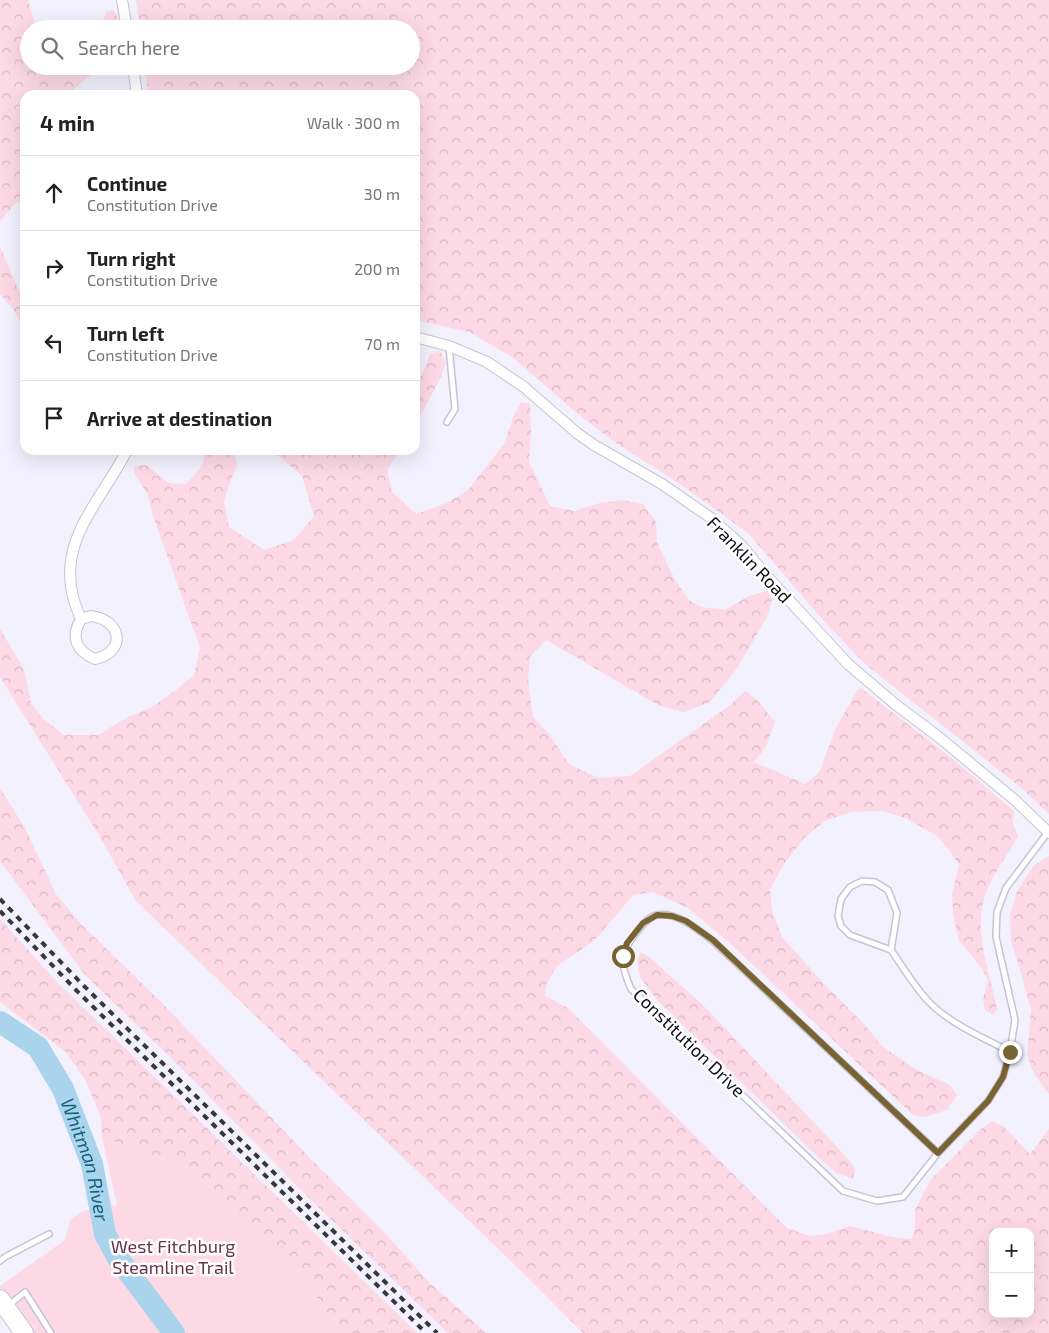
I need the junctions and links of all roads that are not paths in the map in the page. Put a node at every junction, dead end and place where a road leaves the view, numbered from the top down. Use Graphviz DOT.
graph roads {
  1 [pos="122,0"];
  2 [pos="125,20"];
  3 [pos="134,75"];
  4 [pos="136,90"];
  5 [pos="420,338"];
  6 [pos="449,346"];
  7 [pos="447,422"];
  8 [pos="123,455"];
  9 [pos="81,619"];
  10 [pos="1048,832"];
  11 [pos="891,950"];
  12 [pos="1010,1052"];
  13 [pos="938,1153"];
  14 [pos="48,1234"];
  15 [pos="0,1262"];
  16 [pos="3,1303"];
  17 [pos="24,1333"];
  18 [pos="52,1333"];
  1 -- 2 [label="street"];
  3 -- 4 [label="street"];
  5 -- 6 [label="street, Franklin Road"];
  6 -- 7 [label="lane"];
  6 -- 10 [label="street, Franklin Road"];
  8 -- 9 [label="street"];
  9 -- 9 [label="street"];
  10 -- 12 [label="lane, Constitution Drive"];
  11 -- 11 [label="lane"];
  11 -- 12 [label="lane"];
  12 -- 13 [label="lane, Constitution Drive"];
  13 -- 13 [label="lane, Constitution Drive"];
  14 -- 15 [label="lane"];
  16 -- 17 [label="highway"];
  16 -- 18 [label="lane"];
}
